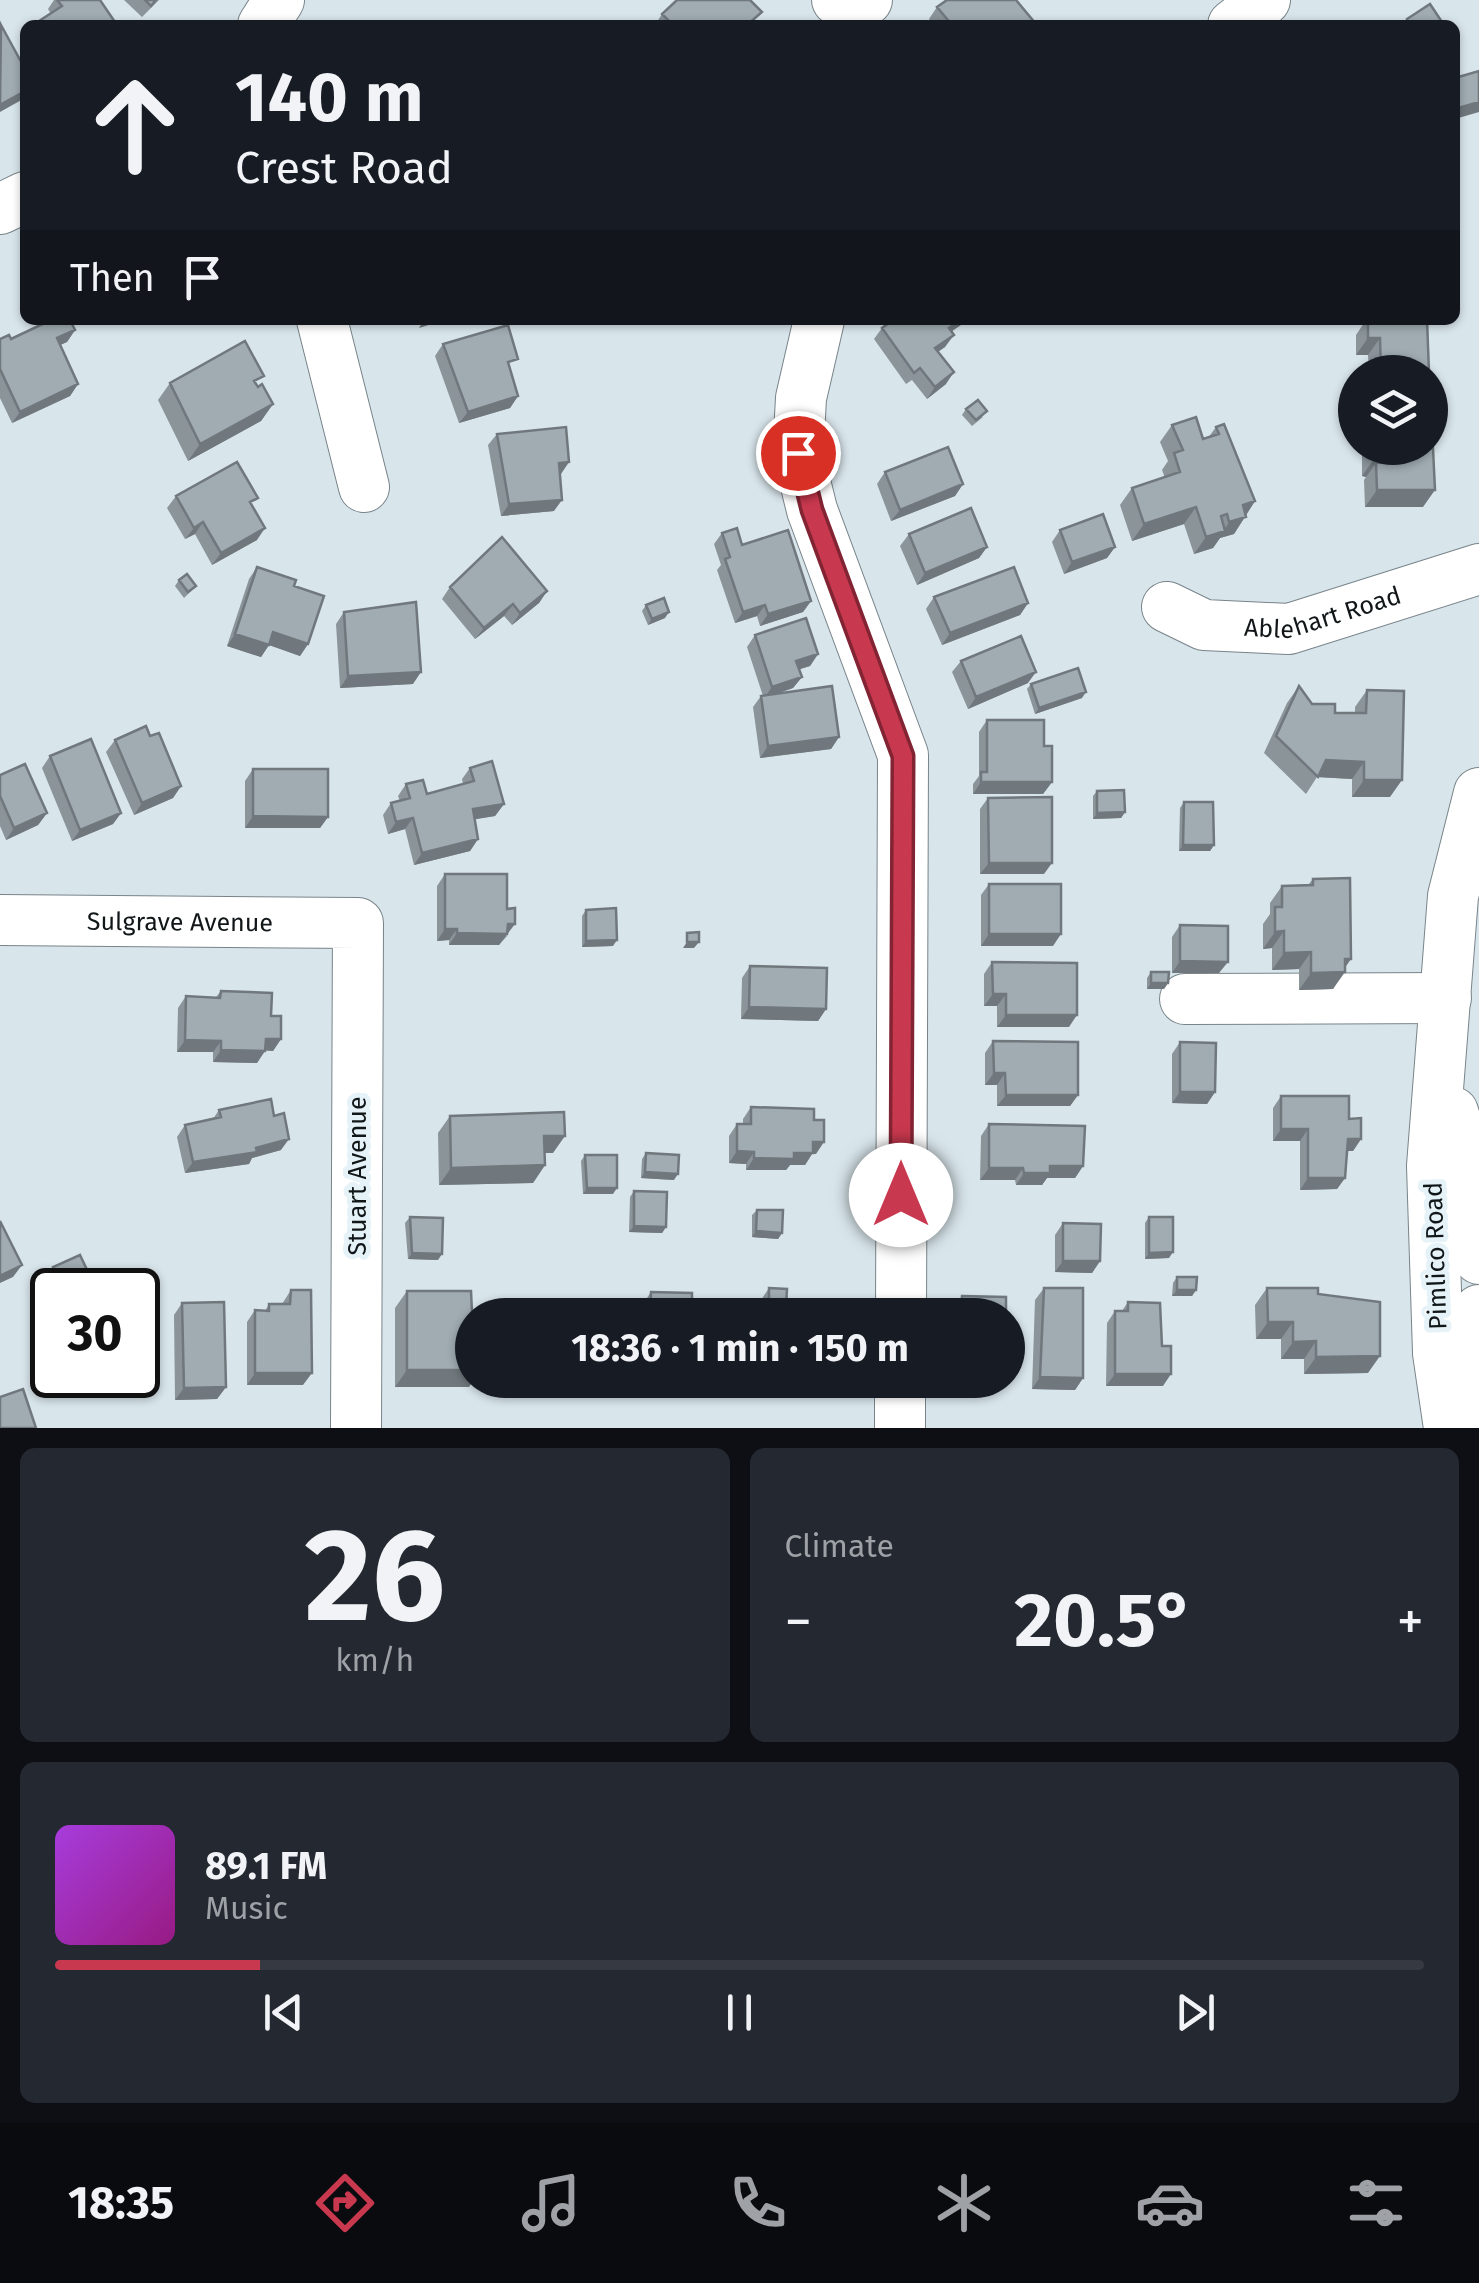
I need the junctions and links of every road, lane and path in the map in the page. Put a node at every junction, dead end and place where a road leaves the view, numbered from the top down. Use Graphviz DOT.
graph roads {
  1 [pos="837,0"];
  2 [pos="867,0"];
  3 [pos="1265,0"];
  4 [pos="1239,20"];
  5 [pos="323,325"];
  6 [pos="818,325"];
  7 [pos="364,487"];
  8 [pos="1479,570"];
  9 [pos="1167,607"];
  10 [pos="1479,795"];
  11 [pos="0,920"];
  12 [pos="358,923"];
  13 [pos="1446,998"];
  14 [pos="1184,999"];
  15 [pos="1465,1272"];
  16 [pos="900,1298"];
  17 [pos="1479,1310"];
  18 [pos="900,1398"];
  19 [pos="356,1428"];
  20 [pos="900,1428"];
  21 [pos="1449,1428"];
  22 [pos="1463,1428"];
  1 -- 2 [label="street"];
  3 -- 4 [label="street"];
  5 -- 7 [label="street"];
  6 -- 16 [label="street"];
  8 -- 9 [label="street, Ablehart Road"];
  10 -- 13 [label="street, Pimlico Road"];
  11 -- 12 [label="street, Sulgrave Avenue"];
  12 -- 19 [label="street, Stuart Avenue"];
  13 -- 14 [label="street"];
  13 -- 15 [label="street, Pimlico Road"];
  15 -- 21 [label="street, Pimlico Road"];
  17 -- 22 [label="street, Pimlico Road"];
  18 -- 20 [label="street"];
}
